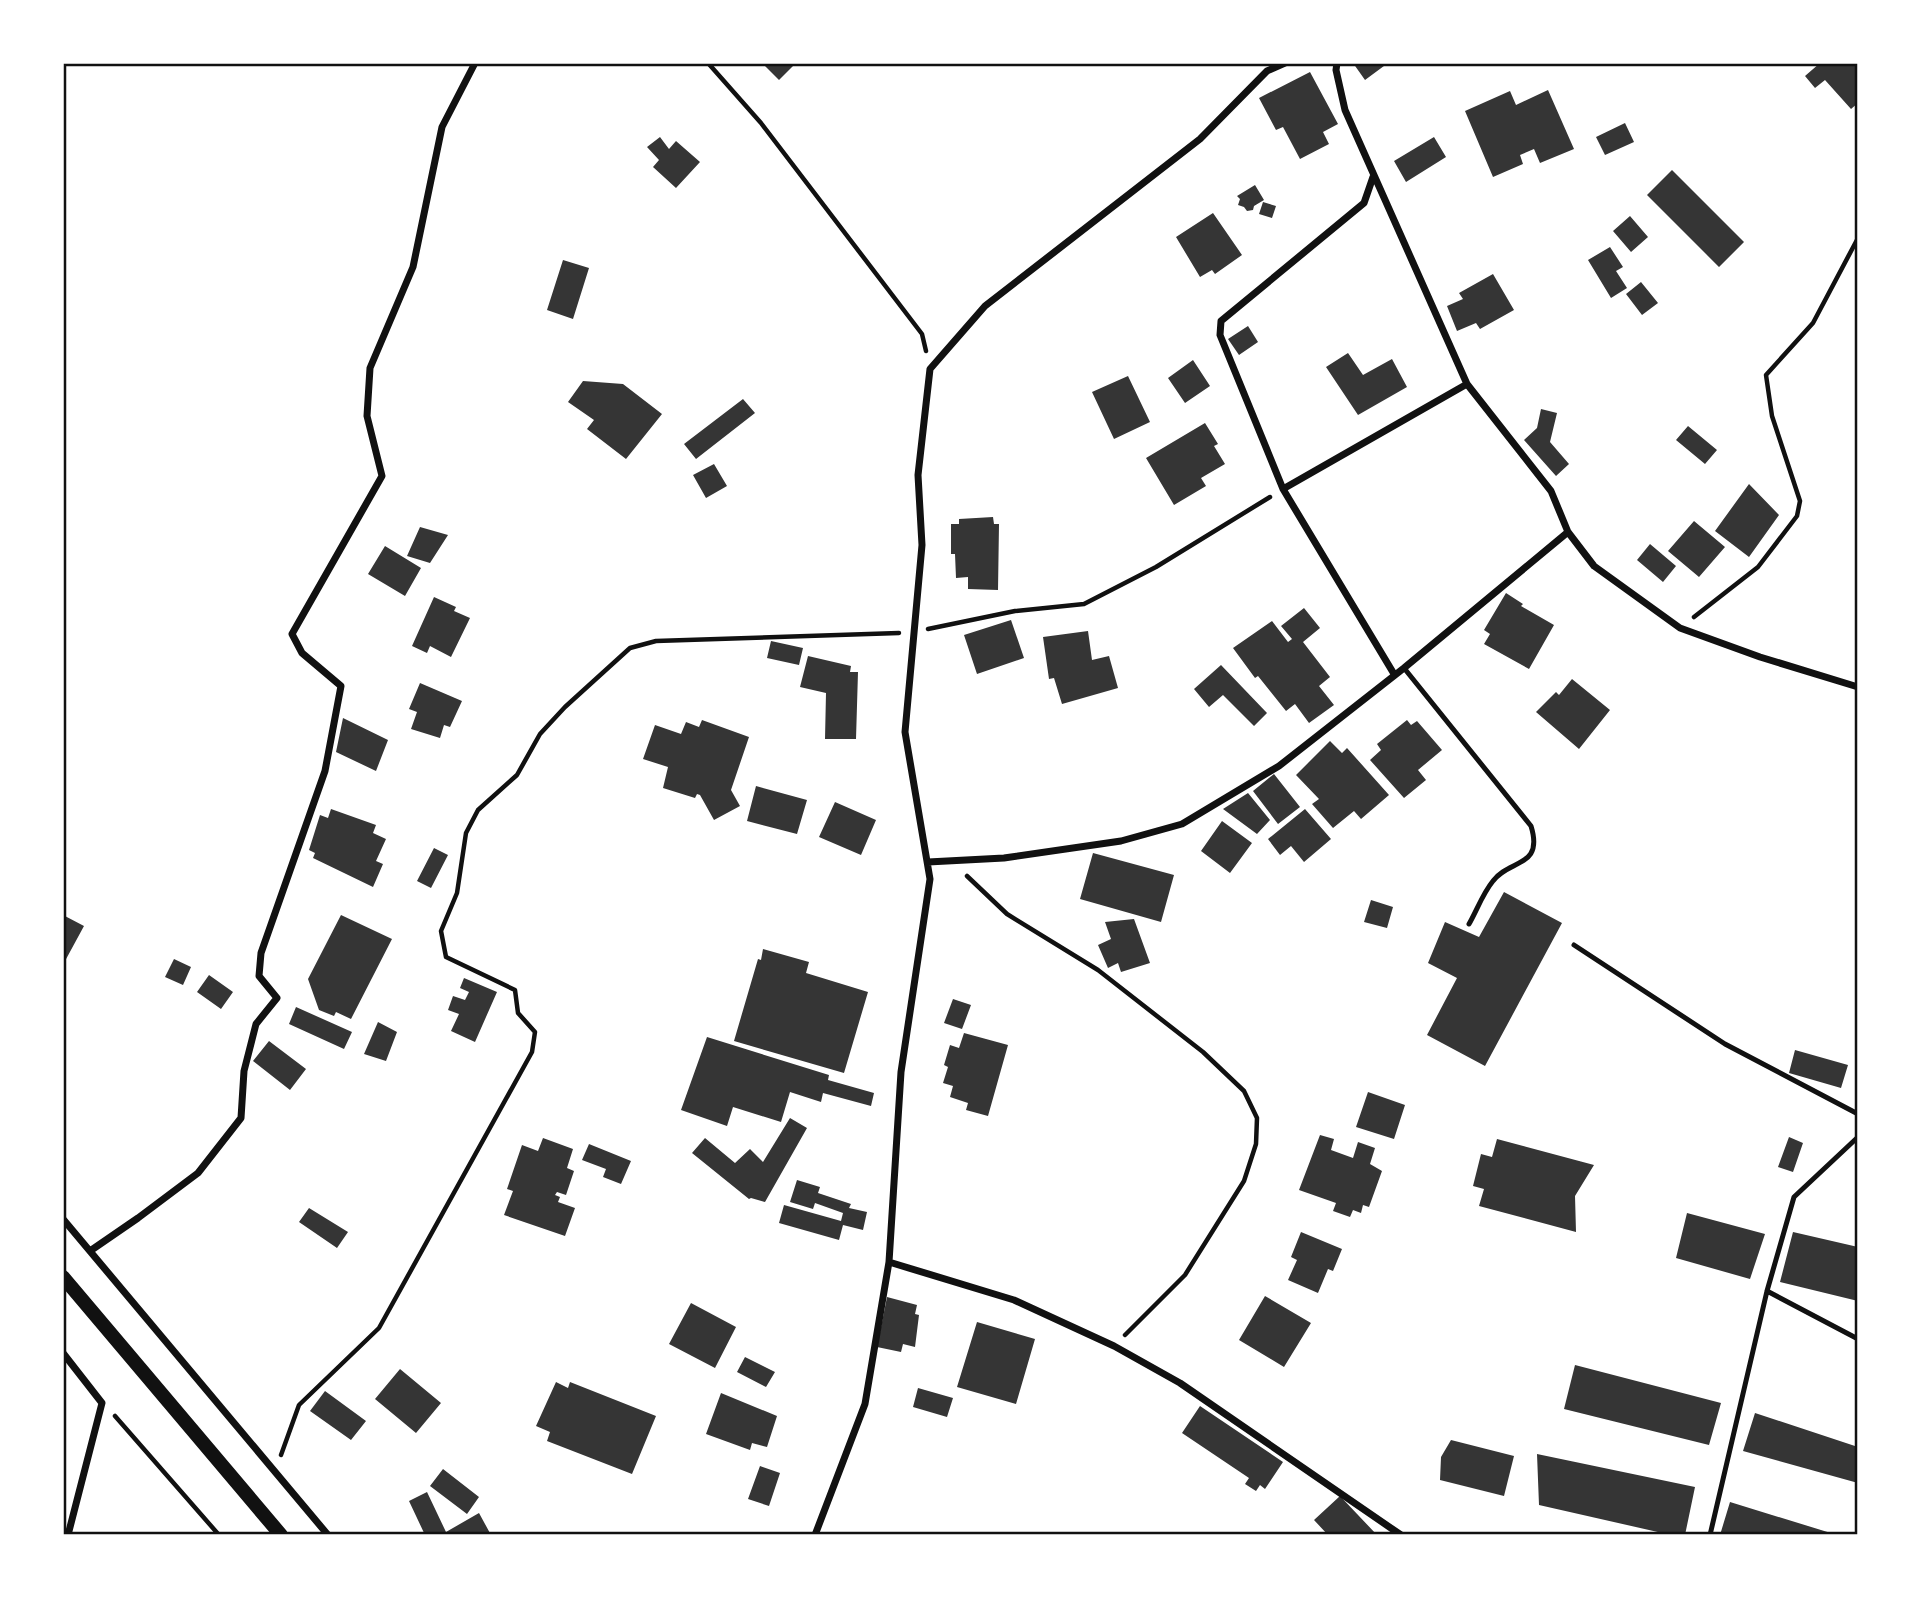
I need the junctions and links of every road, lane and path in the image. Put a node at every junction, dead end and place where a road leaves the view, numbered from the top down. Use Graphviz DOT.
graph roads {
  1 [pos="475,63"];
  2 [pos="708,63"];
  3 [pos="1285,63"];
  4 [pos="1337,63"];
  5 [pos="1373,176"];
  6 [pos="1858,238"];
  7 [pos="930,369"];
  8 [pos="1467,384"];
  9 [pos="1283,489"];
  10 [pos="1568,532"];
  11 [pos="1680,628"];
  12 [pos="915,632"];
  13 [pos="1404,668"];
  14 [pos="1394,674"];
  15 [pos="1858,687"];
  16 [pos="952,861"];
  17 [pos="928,862"];
  18 [pos="1469,924"];
  19 [pos="1573,945"];
  20 [pos="1858,1114"];
  21 [pos="1858,1137"];
  22 [pos="63,1219"];
  23 [pos="90,1251"];
  24 [pos="889,1262"];
  25 [pos="63,1277"];
  26 [pos="1767,1291"];
  27 [pos="1858,1339"];
  28 [pos="1114,1346"];
  29 [pos="63,1353"];
  30 [pos="102,1403"];
  31 [pos="275,1473"];
  32 [pos="68,1535"];
  33 [pos="219,1535"];
  34 [pos="281,1535"];
  35 [pos="328,1535"];
  36 [pos="815,1535"];
  37 [pos="1401,1535"];
  38 [pos="1710,1535"];
  1 -- 23 [label="street"];
  2 -- 7 [label="path"];
  3 -- 7 [label="street"];
  4 -- 5 [label="street"];
  5 -- 8 [label="street"];
  5 -- 9 [label="street"];
  6 -- 11 [label="path"];
  7 -- 12 [label="street"];
  8 -- 9 [label="street"];
  8 -- 10 [label="street"];
  9 -- 12 [label="path"];
  9 -- 14 [label="street"];
  10 -- 11 [label="street"];
  10 -- 13 [label="street"];
  11 -- 15 [label="street"];
  12 -- 17 [label="street"];
  12 -- 31 [label="path"];
  13 -- 14 [label="street"];
  13 -- 18 [label="lane"];
  14 -- 16 [label="street"];
  16 -- 17 [label="street"];
  16 -- 28 [label="path"];
  17 -- 24 [label="street"];
  19 -- 20 [label="lane"];
  21 -- 26 [label="lane"];
  22 -- 23 [label="street"];
  23 -- 31 [label="street"];
  24 -- 28 [label="street"];
  24 -- 36 [label="street"];
  25 -- 34 [label="main road"];
  26 -- 27 [label="lane"];
  26 -- 38 [label="lane"];
  28 -- 37 [label="street"];
  29 -- 30 [label="street"];
  30 -- 32 [label="street"];
  30 -- 33 [label="path"];
  31 -- 35 [label="street"];
}
